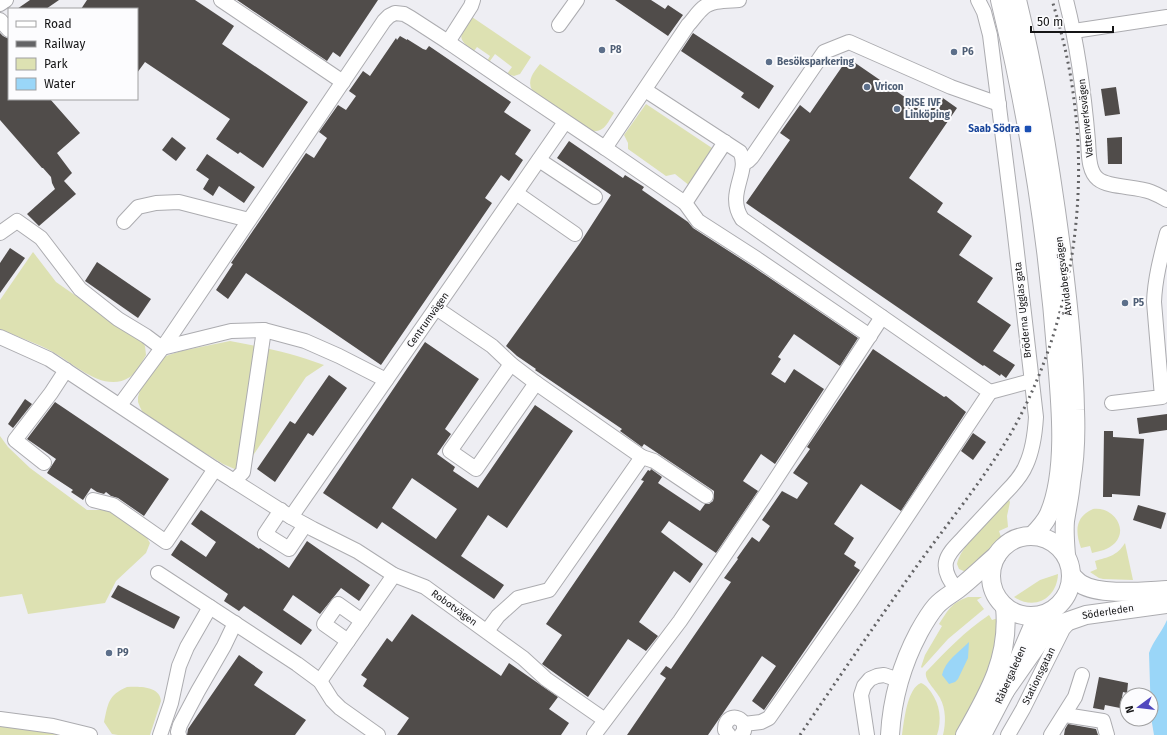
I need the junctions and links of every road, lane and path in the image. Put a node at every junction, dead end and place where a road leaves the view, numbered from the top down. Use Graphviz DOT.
graph roads {
  1 [pos="6,0"];
  2 [pos="221,0"];
  3 [pos="473,0"];
  4 [pos="577,0"];
  5 [pos="739,0"];
  6 [pos="978,0"];
  7 [pos="1000,0"];
  8 [pos="1016,0"];
  9 [pos="1066,0"];
  10 [pos="720,1"];
  11 [pos="0,4"];
  12 [pos="396,7"];
  13 [pos="1167,17"];
  14 [pos="0,20"];
  15 [pos="559,25"];
  16 [pos="8,29"];
  17 [pos="1074,31"];
  18 [pos="448,42"];
  19 [pos="343,82"];
  20 [pos="644,90"];
  21 [pos="999,104"];
  22 [pos="565,122"];
  23 [pos="725,142"];
  24 [pos="605,148"];
  25 [pos="539,160"];
  26 [pos="743,164"];
  27 [pos="516,193"];
  28 [pos="595,197"];
  29 [pos="1167,200"];
  30 [pos="685,203"];
  31 [pos="249,220"];
  32 [pos="124,222"];
  33 [pos="0,233"];
  34 [pos="575,234"];
  35 [pos="1167,234"];
  36 [pos="436,308"];
  37 [pos="882,317"];
  38 [pos="264,330"];
  39 [pos="870,336"];
  40 [pos="0,337"];
  41 [pos="162,348"];
  42 [pos="510,364"];
  43 [pos="66,370"];
  44 [pos="386,380"];
  45 [pos="1031,381"];
  46 [pos="536,382"];
  47 [pos="990,392"];
  48 [pos="1112,403"];
  49 [pos="120,406"];
  50 [pos="642,457"];
  51 [pos="44,463"];
  52 [pos="215,469"];
  53 [pos="234,481"];
  54 [pos="706,496"];
  55 [pos="93,500"];
  56 [pos="286,514"];
  57 [pos="305,525"];
  58 [pos="1032,536"];
  59 [pos="997,554"];
  60 [pos="1066,554"];
  61 [pos="158,573"];
  62 [pos="394,575"];
  63 [pos="1072,576"];
  64 [pos="957,590"];
  65 [pos="1167,590"];
  66 [pos="1148,598"];
  67 [pos="1001,603"];
  68 [pos="1167,604"];
  69 [pos="210,607"];
  70 [pos="1047,613"];
  71 [pos="1072,619"];
  72 [pos="362,621"];
  73 [pos="235,623"];
  74 [pos="487,631"];
  75 [pos="348,641"];
  76 [pos="1082,675"];
  77 [pos="899,680"];
  78 [pos="320,681"];
  79 [pos="1005,691"];
  80 [pos="1065,715"];
  81 [pos="0,719"];
  82 [pos="605,720"];
  83 [pos="733,732"];
  84 [pos="90,735"];
  85 [pos="160,735"];
  86 [pos="179,735"];
  87 [pos="378,735"];
  88 [pos="594,735"];
  89 [pos="867,735"];
  90 [pos="890,735"];
  91 [pos="965,735"];
  92 [pos="982,735"];
  93 [pos="1008,735"];
  94 [pos="1052,735"];
  95 [pos="1107,735"];
  1 -- 11 [label="street"];
  2 -- 19 [label="street"];
  3 -- 18 [label="street"];
  4 -- 15 [label="street"];
  5 -- 10 [label="street"];
  6 -- 21 [label="street, Bröderna Ugglas gata"];
  7 -- 58 [label="main road, Åtvidabergsvägen"];
  8 -- 60 [label="main road, Åtvidabergsvägen"];
  9 -- 17 [label="street, Vattenverksvägen"];
  10 -- 20 [label="street"];
  12 -- 18 [label="street"];
  12 -- 19 [label="street"];
  13 -- 17 [label="street"];
  14 -- 16 [label="street"];
  17 -- 29 [label="street, Vattenverksvägen"];
  18 -- 22 [label="street"];
  19 -- 31 [label="street"];
  20 -- 23 [label="street"];
  20 -- 24 [label="street"];
  21 -- 26 [label="street"];
  21 -- 45 [label="street, Bröderna Ugglas gata"];
  22 -- 24 [label="street"];
  22 -- 25 [label="street, Centrumvägen"];
  23 -- 26 [label="street"];
  23 -- 30 [label="street"];
  24 -- 30 [label="street"];
  25 -- 27 [label="street, Centrumvägen"];
  25 -- 28 [label="street"];
  26 -- 37 [label="street"];
  27 -- 34 [label="street"];
  27 -- 36 [label="street, Centrumvägen"];
  30 -- 39 [label="street"];
  31 -- 32 [label="street"];
  31 -- 41 [label="street"];
  33 -- 41 [label="street"];
  35 -- 48 [label="street"];
  36 -- 42 [label="street"];
  36 -- 44 [label="street, Centrumvägen"];
  37 -- 39 [label="street"];
  37 -- 47 [label="street"];
  38 -- 41 [label="street"];
  38 -- 44 [label="street"];
  38 -- 53 [label="street"];
  39 -- 82 [label="street"];
  40 -- 43 [label="street, Robotvägen"];
  41 -- 49 [label="street"];
  42 -- 46 [label="street"];
  42 -- 46 [label="street"];
  43 -- 49 [label="street, Robotvägen"];
  43 -- 51 [label="street"];
  44 -- 56 [label="street, Centrumvägen"];
  45 -- 47 [label="street"];
  45 -- 64 [label="street, Bröderna Ugglas gata"];
  46 -- 50 [label="street"];
  47 -- 83 [label="street"];
  49 -- 52 [label="street, Robotvägen"];
  50 -- 54 [label="street"];
  50 -- 74 [label="street"];
  52 -- 53 [label="street, Robotvägen"];
  52 -- 55 [label="street"];
  53 -- 56 [label="street, Robotvägen"];
  56 -- 57 [label="street, Robotvägen"];
  56 -- 57 [label="street, Centrumvägen"];
  57 -- 62 [label="street, Robotvägen"];
  58 -- 59 [label="main road"];
  58 -- 60 [label="main road"];
  59 -- 64 [label="main road"];
  59 -- 67 [label="main road"];
  60 -- 63 [label="main road"];
  61 -- 69 [label="street"];
  62 -- 72 [label="street"];
  62 -- 74 [label="street, Robotvägen"];
  63 -- 66 [label="main road, Söderleden"];
  63 -- 70 [label="main road"];
  64 -- 67 [label="main road"];
  64 -- 77 [label="main road"];
  65 -- 66 [label="main road, Söderleden"];
  66 -- 68 [label="main road, Söderleden"];
  66 -- 70 [label="main road, Söderleden"];
  66 -- 71 [label="main road, Söderleden"];
  67 -- 70 [label="main road"];
  67 -- 91 [label="main road, Råbergaleden"];
  69 -- 73 [label="street"];
  69 -- 85 [label="street"];
  70 -- 79 [label="main road, Råbergaleden"];
  71 -- 79 [label="main road, Söderleden"];
  71 -- 93 [label="street, Stationsgatan"];
  72 -- 75 [label="street"];
  72 -- 75 [label="street"];
  73 -- 78 [label="street"];
  73 -- 86 [label="street"];
  74 -- 82 [label="street, Robotvägen"];
  75 -- 78 [label="street"];
  76 -- 80 [label="street"];
  77 -- 89 [label="street"];
  77 -- 90 [label="main road"];
  78 -- 87 [label="street"];
  79 -- 92 [label="main road, Råbergaleden"];
  80 -- 94 [label="street"];
  80 -- 95 [label="street"];
  81 -- 84 [label="street"];
  82 -- 88 [label="street"];
}
